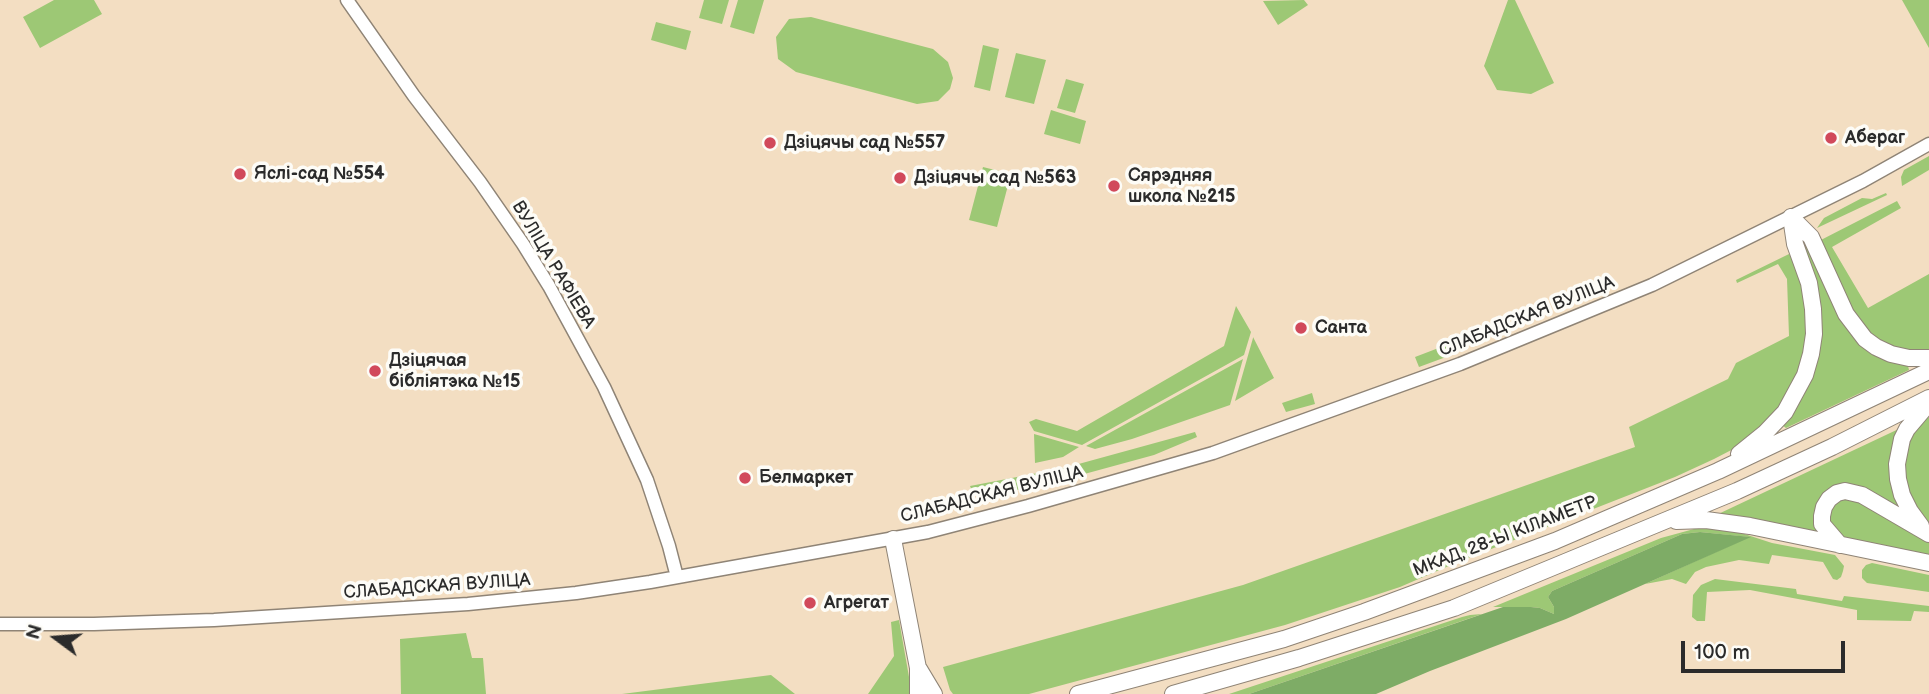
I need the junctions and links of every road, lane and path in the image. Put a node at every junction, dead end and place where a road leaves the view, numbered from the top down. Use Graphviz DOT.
graph roads {
  1 [pos="347,0"];
  2 [pos="1929,144"];
  3 [pos="1791,217"];
  4 [pos="1929,358"];
  5 [pos="1929,371"];
  6 [pos="1929,401"];
  7 [pos="1718,471"];
  8 [pos="1660,524"];
  9 [pos="1927,532"];
  10 [pos="893,539"];
  11 [pos="1840,545"];
  12 [pos="1929,563"];
  13 [pos="677,577"];
  14 [pos="0,624"];
  15 [pos="919,668"];
  16 [pos="918,694"];
  17 [pos="934,694"];
  18 [pos="1078,694"];
  19 [pos="1173,694"];
  1 -- 13 [label="main road, ВУЛІЦА РАФІЕВА"];
  2 -- 3 [label="main road, СЛАБАДСКАЯ ВУЛІЦА"];
  3 -- 4 [label="highway"];
  3 -- 7 [label="highway"];
  3 -- 10 [label="main road, СЛАБАДСКАЯ ВУЛІЦА"];
  5 -- 7 [label="highway, МКАД, 28-Ы КІЛАМЕТР"];
  6 -- 8 [label="highway"];
  6 -- 9 [label="highway"];
  7 -- 18 [label="highway, МКАД, 28-Ы КІЛАМЕТР"];
  8 -- 11 [label="highway"];
  8 -- 19 [label="highway"];
  9 -- 11 [label="highway"];
  10 -- 13 [label="main road, СЛАБАДСКАЯ ВУЛІЦА"];
  10 -- 15 [label="highway"];
  11 -- 12 [label="highway"];
  13 -- 14 [label="main road, СЛАБАДСКАЯ ВУЛІЦА"];
  15 -- 16 [label="highway"];
  15 -- 17 [label="highway"];
}
